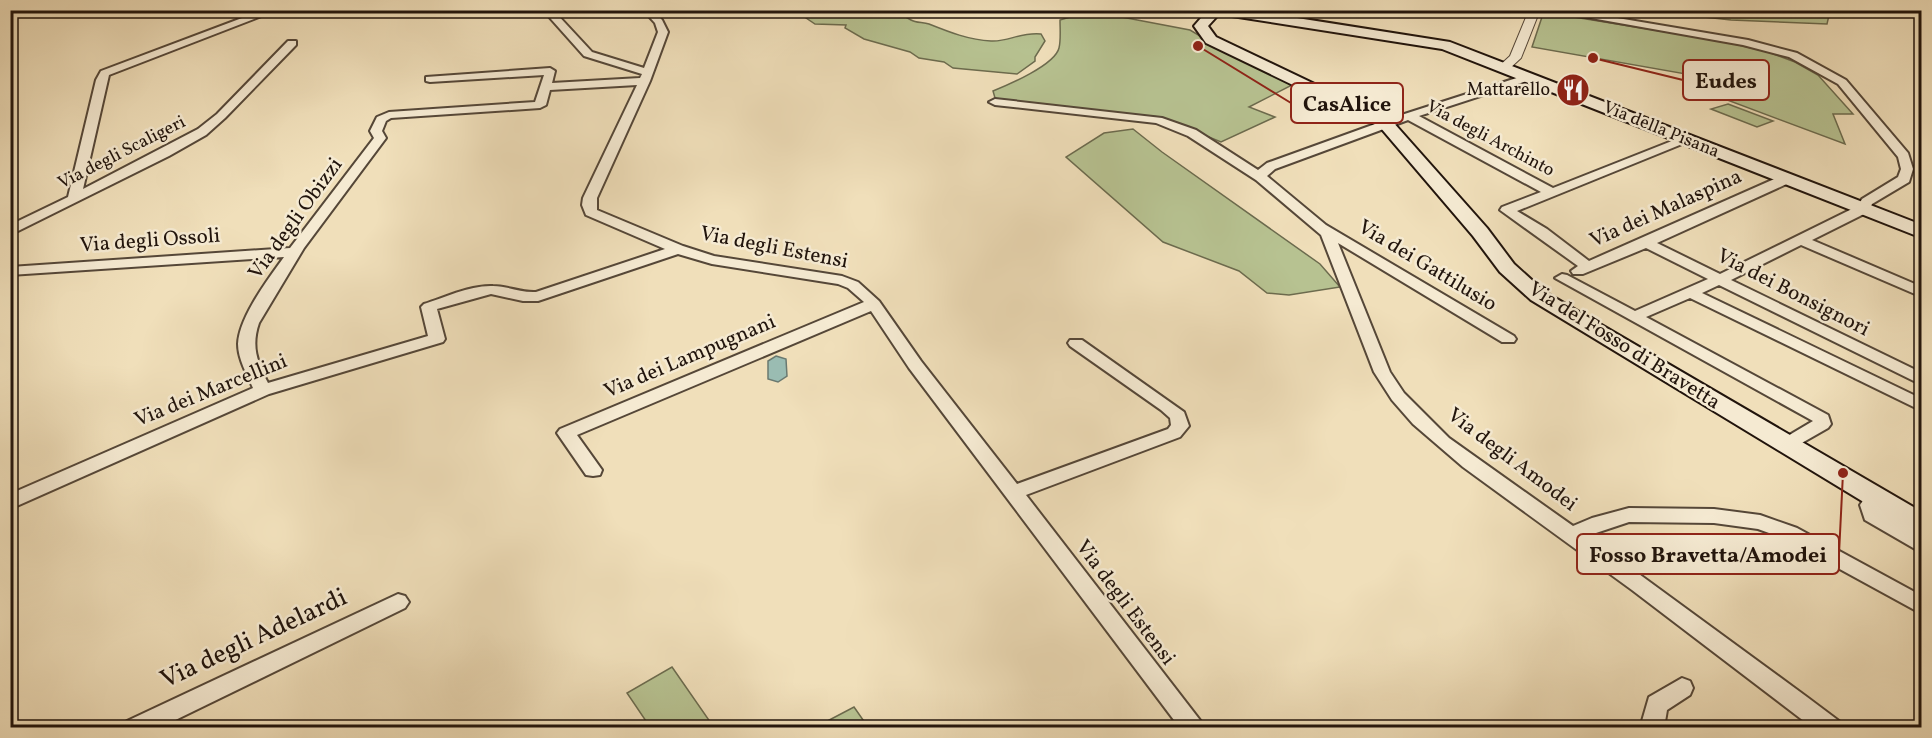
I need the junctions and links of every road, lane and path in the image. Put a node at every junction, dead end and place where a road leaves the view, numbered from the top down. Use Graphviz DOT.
graph roads {
  1 [pos="273,10"];
  2 [pos="547,10"];
  3 [pos="647,10"];
  4 [pos="1218,10"];
  5 [pos="1535,10"];
  6 [pos="1550,10"];
  7 [pos="292,43"];
  8 [pos="1510,63"];
  9 [pos="1525,75"];
  10 [pos="646,76"];
  11 [pos="430,79"];
  12 [pos="545,87"];
  13 [pos="995,102"];
  14 [pos="1410,116"];
  15 [pos="1386,124"];
  16 [pos="1686,140"];
  17 [pos="1260,177"];
  18 [pos="1786,179"];
  19 [pos="1553,193"];
  20 [pos="74,199"];
  21 [pos="1863,209"];
  22 [pos="1324,229"];
  23 [pos="10,231"];
  24 [pos="1922,232"];
  25 [pos="1799,238"];
  26 [pos="1646,243"];
  27 [pos="678,249"];
  28 [pos="293,252"];
  29 [pos="1587,267"];
  30 [pos="10,271"];
  31 [pos="1719,280"];
  32 [pos="1691,292"];
  33 [pos="1922,293"];
  34 [pos="873,304"];
  35 [pos="1634,317"];
  36 [pos="1508,339"];
  37 [pos="1076,343"];
  38 [pos="1922,380"];
  39 [pos="263,390"];
  40 [pos="1922,406"];
  41 [pos="1787,444"];
  42 [pos="593,470"];
  43 [pos="1014,492"];
  44 [pos="1875,498"];
  45 [pos="10,502"];
  46 [pos="1922,525"];
  47 [pos="1572,534"];
  48 [pos="1922,546"];
  49 [pos="398,602"];
  50 [pos="1922,606"];
  51 [pos="1682,688"];
  52 [pos="135,728"];
  53 [pos="1194,728"];
  54 [pos="1652,728"];
  55 [pos="1831,728"];
  1 -- 20 [label="street"];
  2 -- 10 [label="street"];
  3 -- 10 [label="street"];
  4 -- 8 [label="main road, Via della Pisana"];
  4 -- 15 [label="main road, Via del Fosso di Bravetta"];
  5 -- 8 [label="street"];
  6 -- 21 [label="street"];
  7 -- 20 [label="street, Via degli Scaligeri"];
  8 -- 9 [label="main road, Via della Pisana"];
  9 -- 14 [label="street"];
  9 -- 16 [label="main road, Via della Pisana"];
  10 -- 12 [label="street"];
  10 -- 27 [label="street, Via degli Estensi"];
  11 -- 12 [label="street"];
  12 -- 28 [label="street, Via degli Obizzi"];
  13 -- 17 [label="street"];
  14 -- 15 [label="street"];
  14 -- 19 [label="street, Via degli Archinto"];
  15 -- 17 [label="street"];
  15 -- 41 [label="main road, Via del Fosso di Bravetta"];
  16 -- 18 [label="main road, Via della Pisana"];
  16 -- 19 [label="street"];
  17 -- 22 [label="street"];
  18 -- 21 [label="main road, Via della Pisana"];
  18 -- 26 [label="street, Via dei Malaspina"];
  19 -- 29 [label="street"];
  20 -- 23 [label="street, Via degli Scaligeri"];
  21 -- 24 [label="main road, Via della Pisana"];
  21 -- 25 [label="street"];
  22 -- 36 [label="street, Via dei Gattilusio"];
  22 -- 47 [label="street, Via degli Amodei"];
  25 -- 31 [label="street"];
  25 -- 33 [label="street"];
  26 -- 29 [label="street, Via dei Malaspina"];
  26 -- 31 [label="street, Via dei Bonsignori"];
  27 -- 34 [label="street, Via degli Estensi"];
  27 -- 39 [label="street, Via dei Marcellini"];
  28 -- 30 [label="street, Via degli Ossoli"];
  28 -- 39 [label="street, Via degli Obizzi"];
  29 -- 35 [label="street, Via dei Malaspina"];
  31 -- 32 [label="street"];
  31 -- 38 [label="street, Via dei Bonsignori"];
  32 -- 35 [label="street"];
  32 -- 40 [label="street"];
  34 -- 42 [label="street, Via dei Lampugnani"];
  34 -- 43 [label="street, Via degli Estensi"];
  35 -- 41 [label="street"];
  37 -- 43 [label="street"];
  39 -- 45 [label="street, Via dei Marcellini"];
  41 -- 44 [label="main road, Via del Fosso di Bravetta"];
  43 -- 53 [label="street, Via degli Estensi"];
  44 -- 46 [label="main road, Via del Fosso di Bravetta"];
  44 -- 48 [label="street"];
  47 -- 50 [label="street, Via degli Amodei"];
  47 -- 55 [label="street"];
  49 -- 52 [label="street, Via degli Adelardi"];
  51 -- 54 [label="street"];
}
